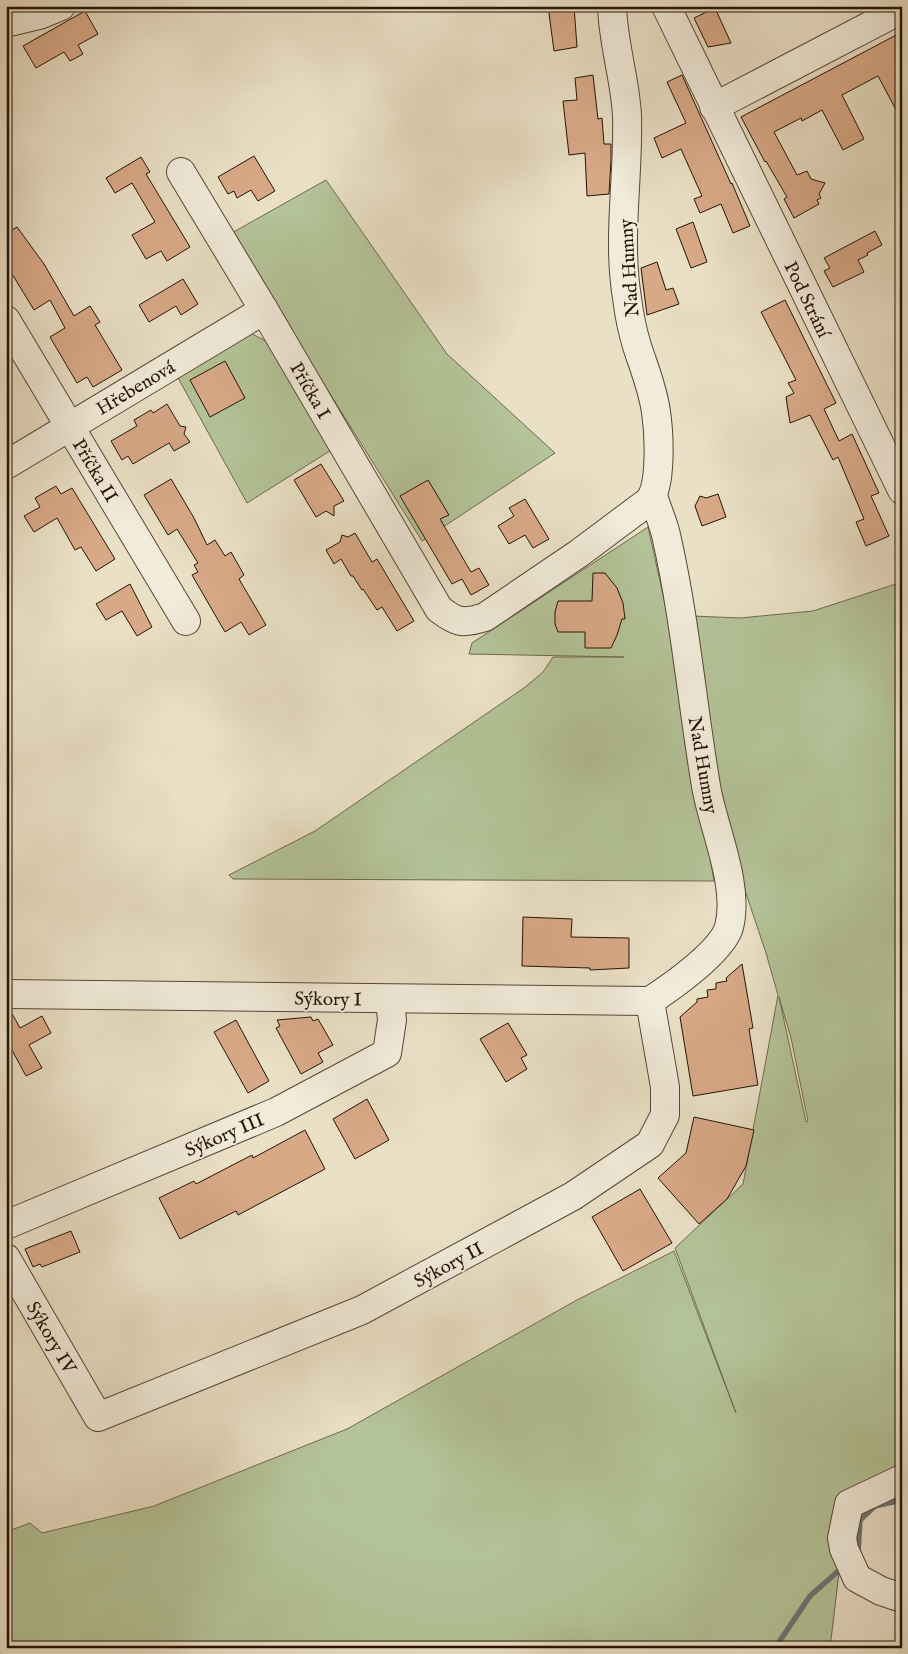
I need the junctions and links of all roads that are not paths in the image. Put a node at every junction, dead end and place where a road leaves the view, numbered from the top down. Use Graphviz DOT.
graph roads {
  1 [pos="61,6"];
  2 [pos="612,6"];
  3 [pos="666,6"];
  4 [pos="902,9"];
  5 [pos="6,23"];
  6 [pos="714,107"];
  7 [pos="181,172"];
  8 [pos="264,310"];
  9 [pos="6,320"];
  10 [pos="70,426"];
  11 [pos="6,464"];
  12 [pos="902,490"];
  13 [pos="653,496"];
  14 [pos="186,621"];
  15 [pos="6,994"];
  16 [pos="390,998"];
  17 [pos="650,1001"];
  18 [pos="6,1225"];
  19 [pos="6,1258"];
  20 [pos="98,1416"];
  21 [pos="902,1479"];
  22 [pos="902,1598"];
  1 -- 5 [label="street"];
  2 -- 13 [label="street, Nad Humny"];
  3 -- 6 [label="street, Pod Strání"];
  4 -- 6 [label="street"];
  6 -- 12 [label="street, Pod Strání"];
  7 -- 8 [label="street, Příčka I"];
  8 -- 10 [label="street, Hřebenová"];
  8 -- 13 [label="street, Příčka I"];
  9 -- 10 [label="street, Příčka II"];
  10 -- 11 [label="street, Hřebenová"];
  10 -- 14 [label="street, Příčka II"];
  13 -- 17 [label="street, Nad Humny"];
  15 -- 16 [label="street, Sýkory I"];
  16 -- 17 [label="street, Sýkory I"];
  16 -- 18 [label="street, Sýkory III"];
  17 -- 20 [label="street, Sýkory II"];
  19 -- 20 [label="street, Sýkory IV"];
  21 -- 22 [label="street"];
}
